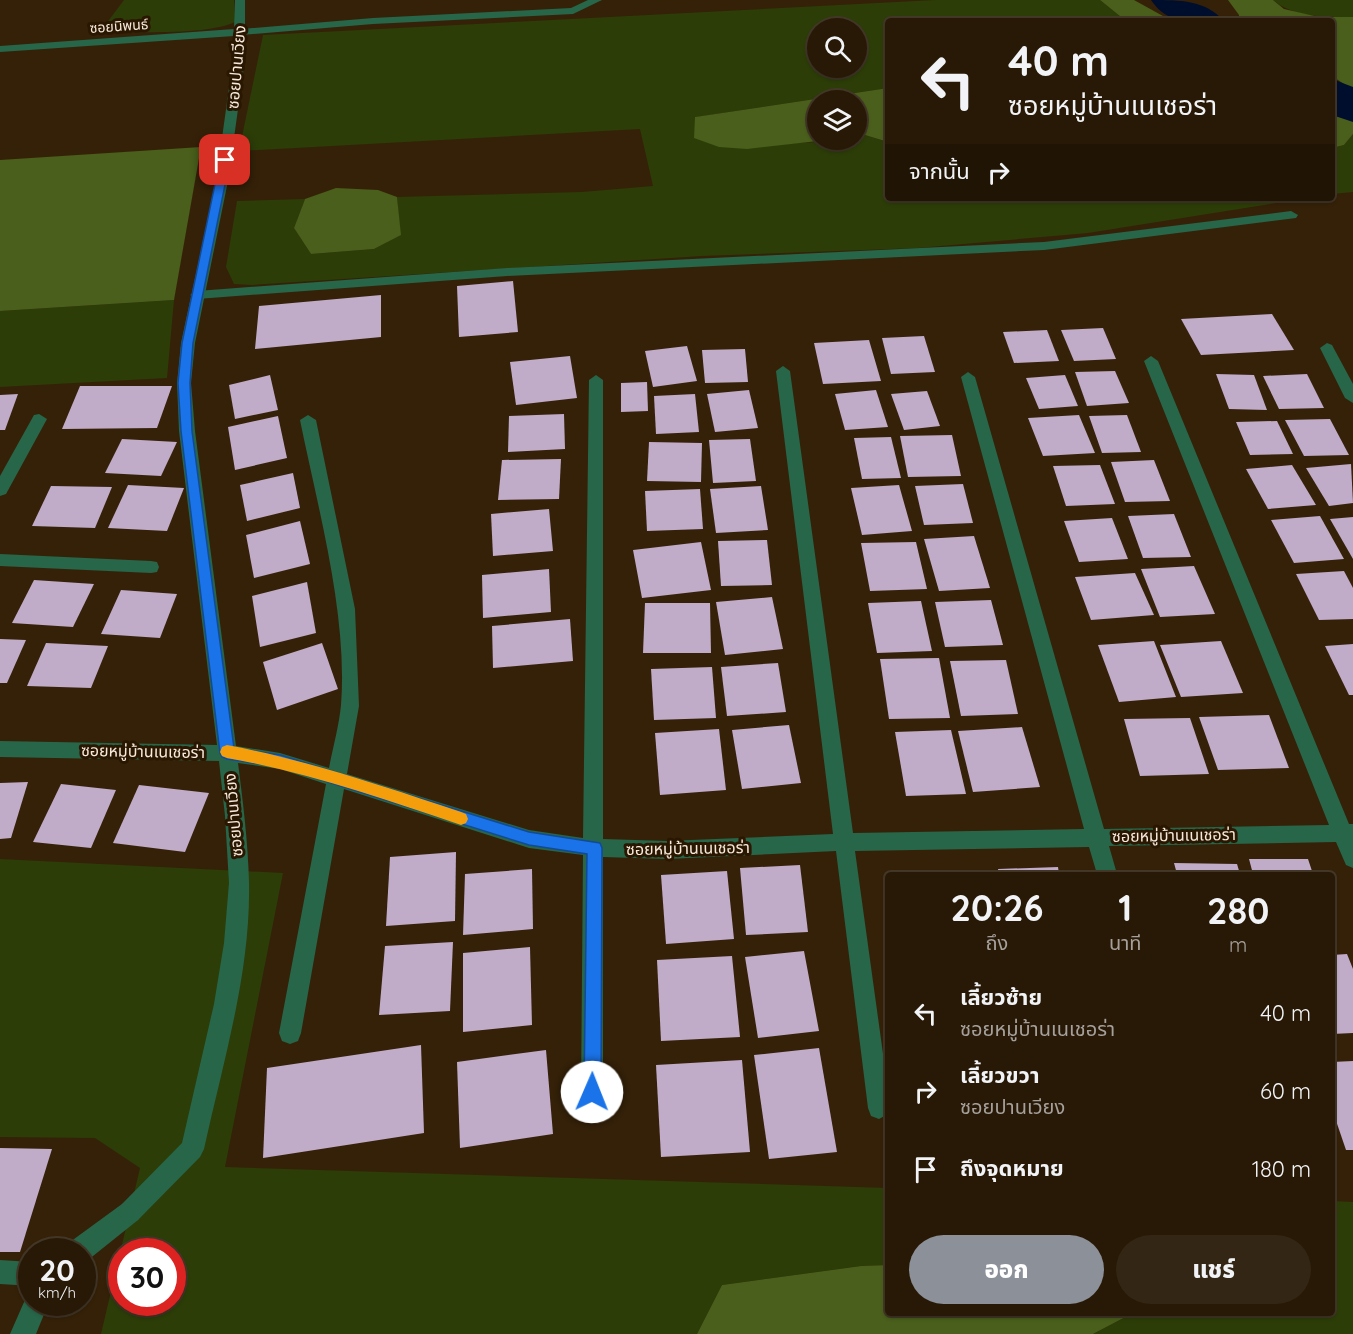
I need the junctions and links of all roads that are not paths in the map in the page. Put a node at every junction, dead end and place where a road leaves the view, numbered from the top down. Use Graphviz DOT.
graph roads {
  1 [pos="240,0"];
  2 [pos="597,0"];
  3 [pos="241,32"];
  4 [pos="0,49"];
  5 [pos="1291,215"];
  6 [pos="197,295"];
  7 [pos="1326,348"];
  8 [pos="1151,361"];
  9 [pos="783,371"];
  10 [pos="968,377"];
  11 [pos="596,380"];
  12 [pos="1353,398"];
  13 [pos="39,419"];
  14 [pos="308,420"];
  15 [pos="0,490"];
  16 [pos="0,560"];
  17 [pos="151,567"];
  18 [pos="0,749"];
  19 [pos="227,753"];
  20 [pos="338,778"];
  21 [pos="1348,833"];
  22 [pos="1096,836"];
  23 [pos="843,842"];
  24 [pos="594,848"];
  25 [pos="1353,859"];
  26 [pos="1106,872"];
  27 [pos="290,1033"];
  28 [pos="592,1092"];
  29 [pos="879,1108"];
  30 [pos="96,1239"];
  31 [pos="0,1272"];
  32 [pos="18,1273"];
  33 [pos="31,1316"];
  34 [pos="23,1334"];
  1 -- 3 [label="street, ซอยปานเวียง"];
  2 -- 3 [label="street, ซอยนิพนธ์"];
  3 -- 4 [label="street, ซอยนิพนธ์"];
  3 -- 6 [label="street, ซอยปานเวียง"];
  5 -- 6 [label="street"];
  6 -- 19 [label="street, ซอยปานเวียง"];
  7 -- 12 [label="street"];
  8 -- 21 [label="street"];
  9 -- 23 [label="street"];
  10 -- 22 [label="street"];
  11 -- 24 [label="street"];
  13 -- 15 [label="street"];
  14 -- 20 [label="street"];
  16 -- 17 [label="street"];
  18 -- 19 [label="street, ซอยหมู่บ้านเนเชอร่า"];
  19 -- 20 [label="street, ซอยหมู่บ้านเนเชอร่า"];
  19 -- 30 [label="street, ซอยปานเวียง"];
  20 -- 24 [label="street, ซอยหมู่บ้านเนเชอร่า"];
  20 -- 27 [label="street"];
  21 -- 22 [label="street, ซอยหมู่บ้านเนเชอร่า"];
  21 -- 25 [label="street"];
  22 -- 23 [label="street, ซอยหมู่บ้านเนเชอร่า"];
  22 -- 26 [label="street"];
  23 -- 24 [label="street, ซอยหมู่บ้านเนเชอร่า"];
  23 -- 29 [label="street"];
  24 -- 28 [label="street"];
  31 -- 32 [label="street"];
  33 -- 34 [label="street"];
}
